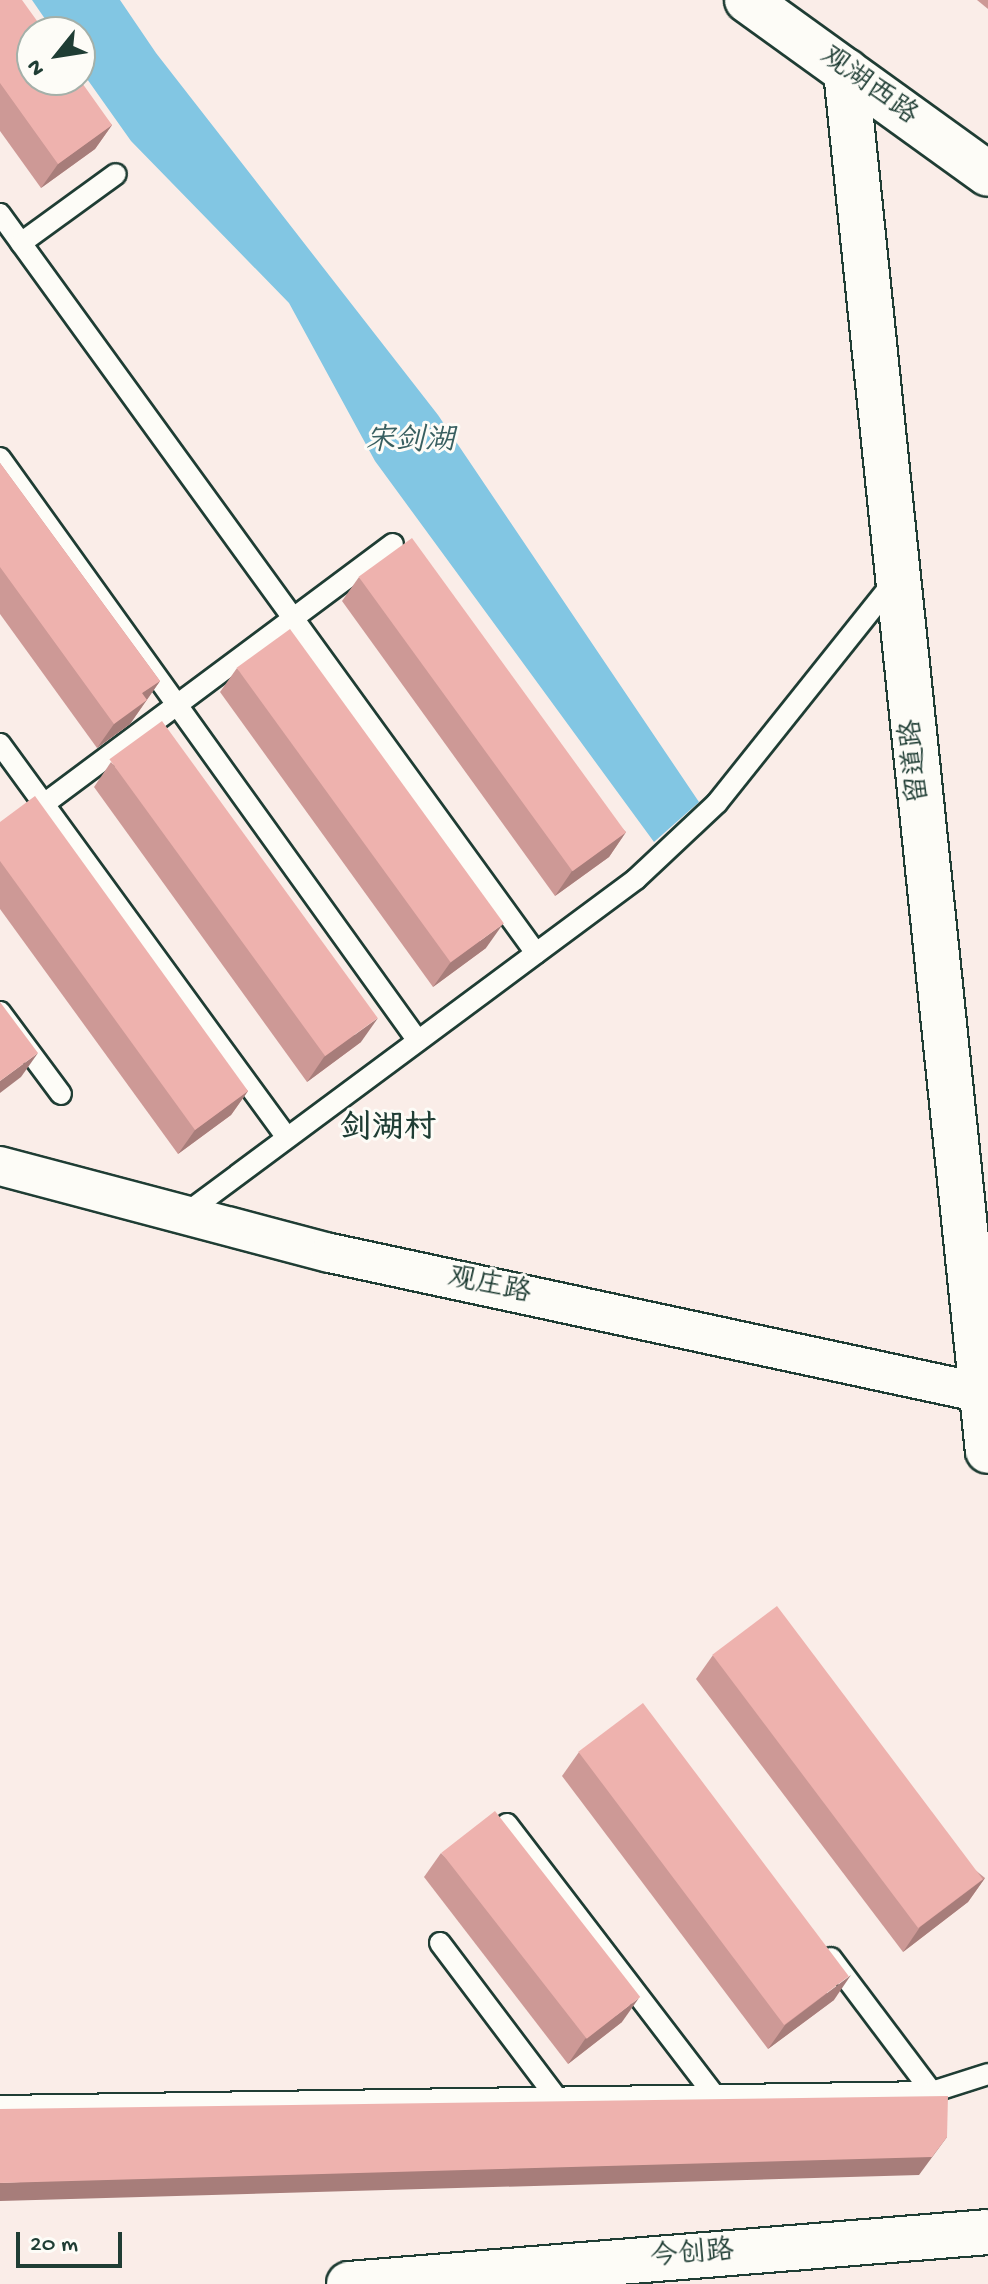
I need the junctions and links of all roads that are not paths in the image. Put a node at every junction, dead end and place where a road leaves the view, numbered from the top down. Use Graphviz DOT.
graph roads {
  1 [pos="747,0"];
  2 [pos="846,71"];
  3 [pos="116,174"];
  4 [pos="988,174"];
  5 [pos="0,214"];
  6 [pos="21,243"];
  7 [pos="0,458"];
  8 [pos="393,544"];
  9 [pos="898,576"];
  10 [pos="293,618"];
  11 [pos="177,705"];
  12 [pos="0,744"];
  13 [pos="7,768"];
  14 [pos="44,804"];
  15 [pos="536,953"];
  16 [pos="0,1012"];
  17 [pos="418,1041"];
  18 [pos="61,1094"];
  19 [pos="287,1138"];
  20 [pos="0,1166"];
  21 [pos="185,1214"];
  22 [pos="982,1393"];
  23 [pos="988,1451"];
  24 [pos="507,1824"];
  25 [pos="440,1943"];
  26 [pos="821,1943"];
  27 [pos="988,2074"];
  28 [pos="932,2092"];
  29 [pos="714,2095"];
  30 [pos="556,2097"];
  31 [pos="0,2106"];
  32 [pos="988,2232"];
  33 [pos="349,2284"];
  1 -- 2 [label="street, 观湖西路"];
  2 -- 4 [label="street, 观湖西路"];
  2 -- 9 [label="street, 留道路"];
  3 -- 6 [label="lane"];
  5 -- 6 [label="lane"];
  6 -- 10 [label="lane"];
  7 -- 11 [label="lane"];
  8 -- 10 [label="lane"];
  9 -- 15 [label="lane"];
  9 -- 22 [label="street, 留道路"];
  10 -- 11 [label="lane"];
  10 -- 15 [label="lane"];
  11 -- 14 [label="lane"];
  11 -- 17 [label="lane"];
  12 -- 13 [label="lane"];
  13 -- 14 [label="lane"];
  14 -- 19 [label="lane"];
  15 -- 17 [label="lane"];
  16 -- 18 [label="lane"];
  17 -- 19 [label="lane"];
  19 -- 21 [label="lane"];
  20 -- 21 [label="street, 观庄路"];
  21 -- 22 [label="street, 观庄路"];
  22 -- 23 [label="street, 留道路"];
  24 -- 29 [label="lane"];
  25 -- 30 [label="lane"];
  26 -- 28 [label="lane"];
  27 -- 28 [label="lane"];
  28 -- 29 [label="lane"];
  29 -- 30 [label="lane"];
  30 -- 31 [label="lane"];
  32 -- 33 [label="street, 今创路"];
}
